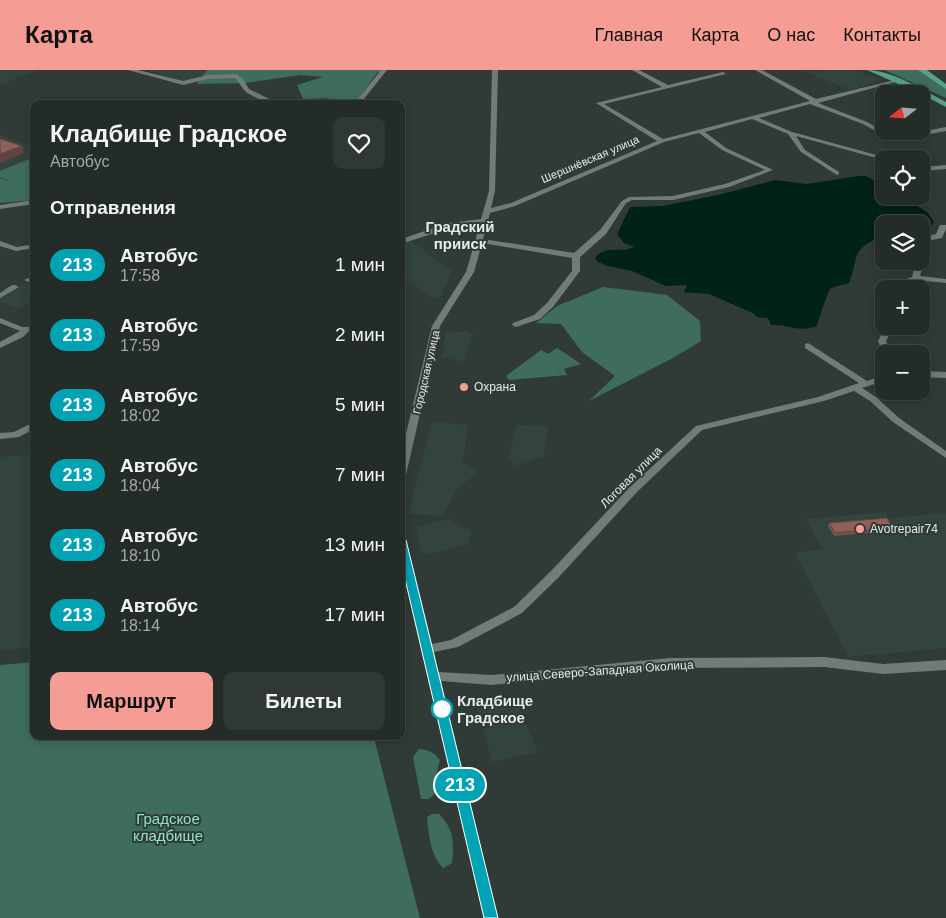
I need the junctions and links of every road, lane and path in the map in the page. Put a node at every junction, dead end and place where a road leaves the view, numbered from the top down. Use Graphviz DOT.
graph roads {
  1 [pos="131,70"];
  2 [pos="384,70"];
  3 [pos="495,70"];
  4 [pos="634,70"];
  5 [pos="758,70"];
  6 [pos="871,70"];
  7 [pos="922,70"];
  8 [pos="723,74"];
  9 [pos="897,80"];
  10 [pos="667,87"];
  11 [pos="946,87"];
  12 [pos="268,100"];
  13 [pos="360,100"];
  14 [pos="814,102"];
  15 [pos="946,105"];
  16 [pos="754,118"];
  17 [pos="946,129"];
  18 [pos="701,132"];
  19 [pos="790,133"];
  20 [pos="662,141"];
  21 [pos="875,155"];
  22 [pos="946,167"];
  23 [pos="930,168"];
  24 [pos="837,173"];
  25 [pos="30,203"];
  26 [pos="0,207"];
  27 [pos="488,210"];
  28 [pos="484,221"];
  29 [pos="946,227"];
  30 [pos="930,238"];
  31 [pos="478,240"];
  32 [pos="405,241"];
  33 [pos="0,243"];
  34 [pos="30,247"];
  35 [pos="576,256"];
  36 [pos="918,270"];
  37 [pos="915,278"];
  38 [pos="911,280"];
  39 [pos="946,281"];
  40 [pos="15,287"];
  41 [pos="0,296"];
  42 [pos="0,320"];
  43 [pos="516,325"];
  44 [pos="30,329"];
  45 [pos="0,345"];
  46 [pos="808,346"];
  47 [pos="930,374"];
  48 [pos="946,375"];
  49 [pos="875,381"];
  50 [pos="859,386"];
  51 [pos="30,427"];
  52 [pos="0,436"];
  53 [pos="946,455"];
  54 [pos="405,458"];
  55 [pos="405,556"];
  56 [pos="427,649"];
  57 [pos="946,665"];
  58 [pos="434,676"];
  59 [pos="491,918"];
  1 -- 12 [label="street"];
  2 -- 13 [label="street"];
  3 -- 27 [label="street, Городская улица"];
  4 -- 10 [label="street"];
  5 -- 14 [label="street"];
  6 -- 9 [label="main road"];
  7 -- 11 [label="main road"];
  8 -- 10 [label="street"];
  9 -- 14 [label="street, Шершнёвская улица"];
  9 -- 15 [label="main road"];
  10 -- 20 [label="street"];
  14 -- 16 [label="street, Шершнёвская улица"];
  14 -- 17 [label="street"];
  16 -- 18 [label="street, Шершнёвская улица"];
  16 -- 19 [label="street"];
  18 -- 20 [label="street, Шершнёвская улица"];
  18 -- 35 [label="street"];
  19 -- 21 [label="street"];
  19 -- 24 [label="street"];
  20 -- 27 [label="street, Шершнёвская улица"];
  22 -- 23 [label="street"];
  25 -- 26 [label="street"];
  27 -- 28 [label="street, Городская улица"];
  28 -- 31 [label="street, Городская улица"];
  28 -- 32 [label="street"];
  29 -- 30 [label="street"];
  31 -- 35 [label="street"];
  31 -- 54 [label="street, Городская улица"];
  33 -- 34 [label="street"];
  35 -- 43 [label="street"];
  36 -- 37 [label="street"];
  37 -- 38 [label="street"];
  37 -- 39 [label="street"];
  40 -- 41 [label="street"];
  42 -- 44 [label="street"];
  44 -- 45 [label="street"];
  46 -- 50 [label="street"];
  47 -- 48 [label="street"];
  49 -- 50 [label="street, Логовая улица"];
  50 -- 53 [label="street"];
  50 -- 56 [label="street, Логовая улица"];
  51 -- 52 [label="street"];
  55 -- 56 [label="street"];
  56 -- 58 [label="street"];
  57 -- 58 [label="street, улица Северо-Западная Околица"];
  58 -- 59 [label="street"];
}
